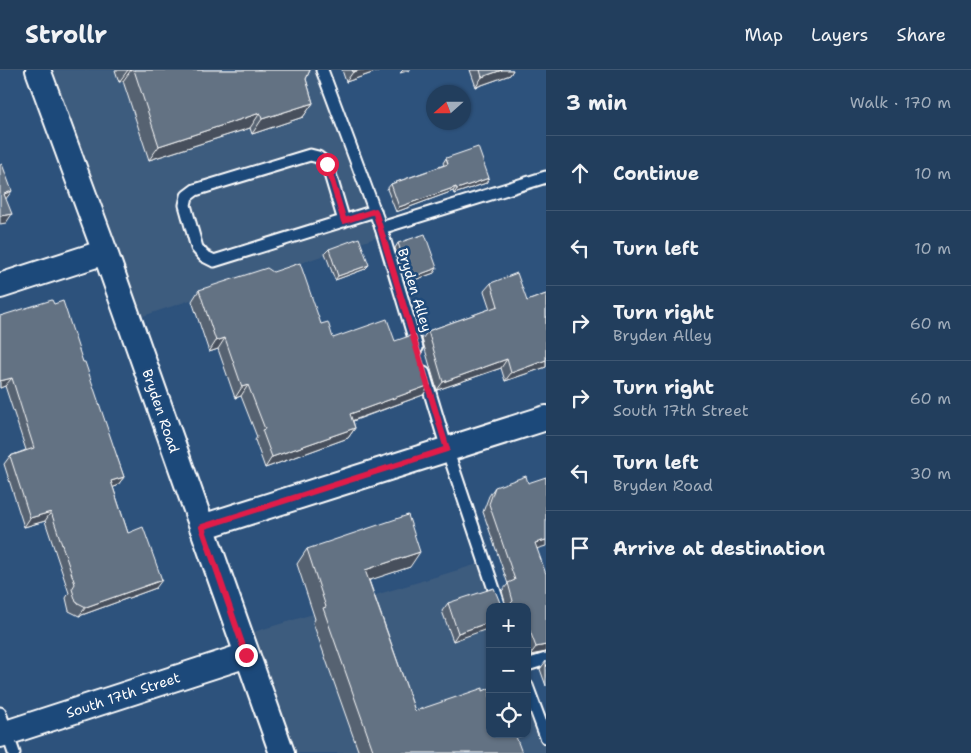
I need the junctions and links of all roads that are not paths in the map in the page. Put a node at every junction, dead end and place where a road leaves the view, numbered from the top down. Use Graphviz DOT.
graph roads {
  1 [pos="38,70"];
  2 [pos="322,70"];
  3 [pos="546,176"];
  4 [pos="375,211"];
  5 [pos="344,221"];
  6 [pos="381,228"];
  7 [pos="105,252"];
  8 [pos="0,286"];
  9 [pos="546,418"];
  10 [pos="447,449"];
  11 [pos="202,527"];
  12 [pos="499,603"];
  13 [pos="246,655"];
  14 [pos="546,659"];
  15 [pos="531,664"];
  16 [pos="530,693"];
  17 [pos="5,733"];
  18 [pos="546,737"];
  19 [pos="282,753"];
  1 -- 7 [label="street, Bryden Road"];
  2 -- 4 [label="lane, Bryden Alley"];
  3 -- 6 [label="lane"];
  4 -- 5 [label="lane"];
  4 -- 6 [label="lane, Bryden Alley"];
  5 -- 5 [label="lane"];
  6 -- 10 [label="lane, Bryden Alley"];
  7 -- 8 [label="street"];
  7 -- 11 [label="street, Bryden Road"];
  9 -- 10 [label="street"];
  10 -- 11 [label="street"];
  10 -- 12 [label="lane, Bryden Alley"];
  11 -- 13 [label="street, Bryden Road"];
  13 -- 17 [label="street, South 17th Street"];
  13 -- 19 [label="street, Bryden Road"];
  14 -- 15 [label="lane"];
  16 -- 18 [label="lane"];
}
